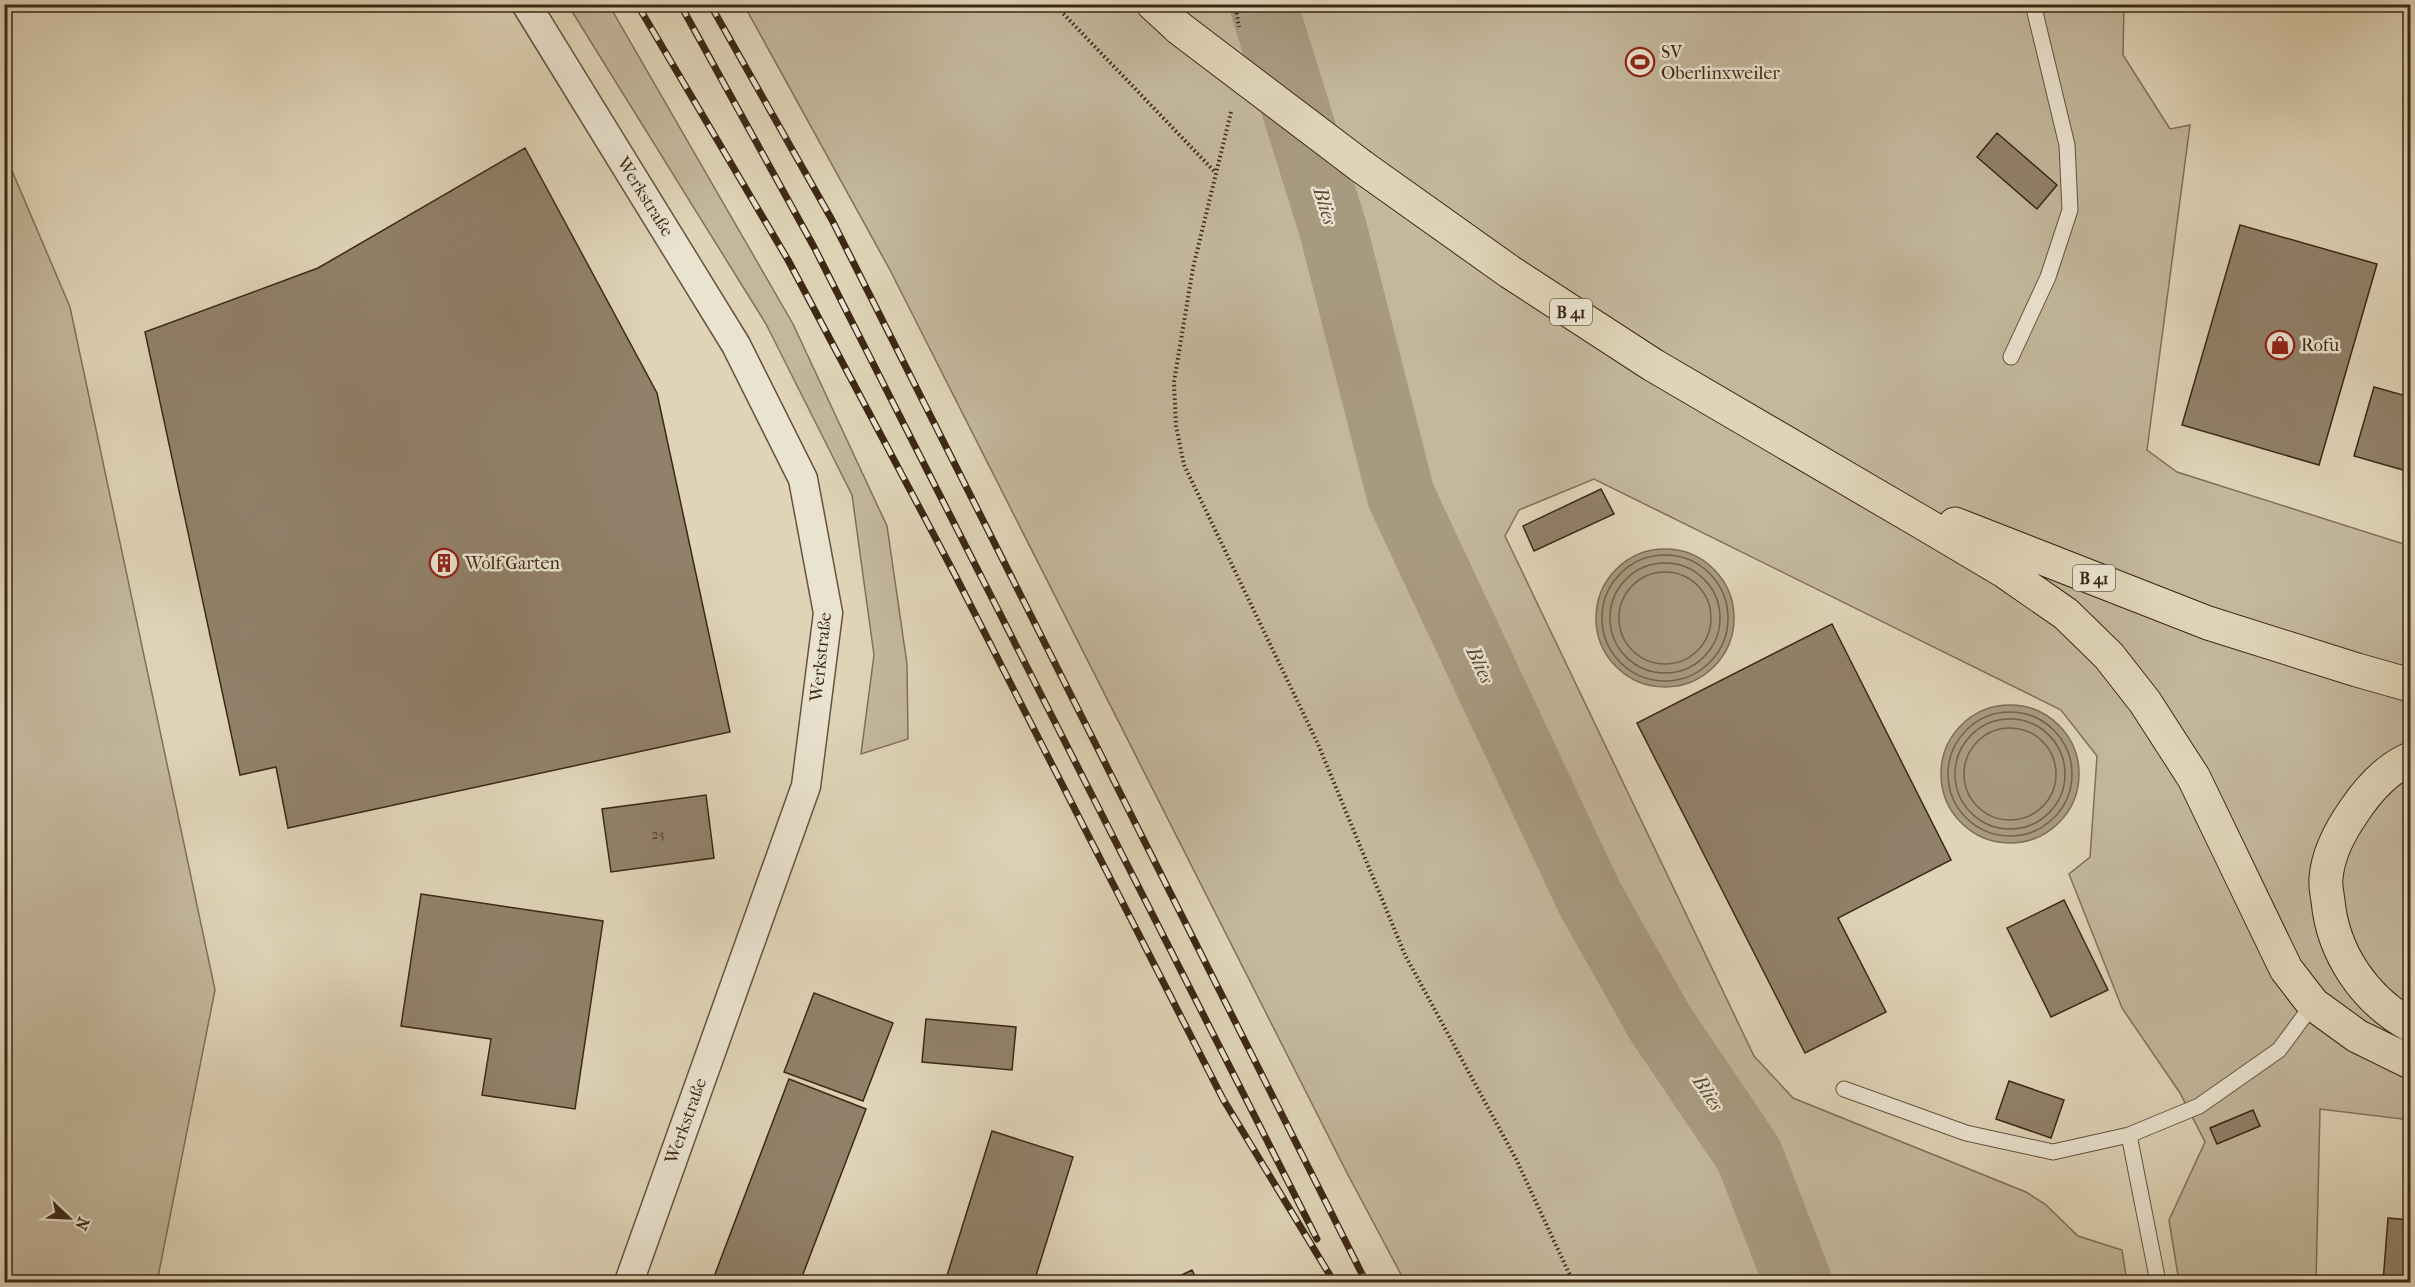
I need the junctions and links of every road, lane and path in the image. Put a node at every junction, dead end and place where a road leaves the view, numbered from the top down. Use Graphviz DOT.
graph roads {
  1 [pos="526,4"];
  2 [pos="1054,4"];
  3 [pos="1153,4"];
  4 [pos="2033,4"];
  5 [pos="2011,357"];
  6 [pos="1789,444"];
  7 [pos="2410,685"];
  8 [pos="2410,759"];
  9 [pos="2313,1004"];
  10 [pos="2410,1025"];
  11 [pos="2410,1062"];
  12 [pos="1844,1089"];
  13 [pos="2129,1135"];
  14 [pos="629,1282"];
  15 [pos="1573,1282"];
  16 [pos="2158,1282"];
  1 -- 14 [label="street, Werkstraße"];
  2 -- 15 [label="path"];
  3 -- 6 [label="highway, B 41, bridge"];
  4 -- 5 [label="lane"];
  6 -- 7 [label="highway, B 41"];
  6 -- 9 [label="highway"];
  8 -- 10 [label="highway"];
  9 -- 11 [label="highway"];
  9 -- 13 [label="lane"];
  12 -- 13 [label="lane"];
  13 -- 16 [label="lane"];
}
